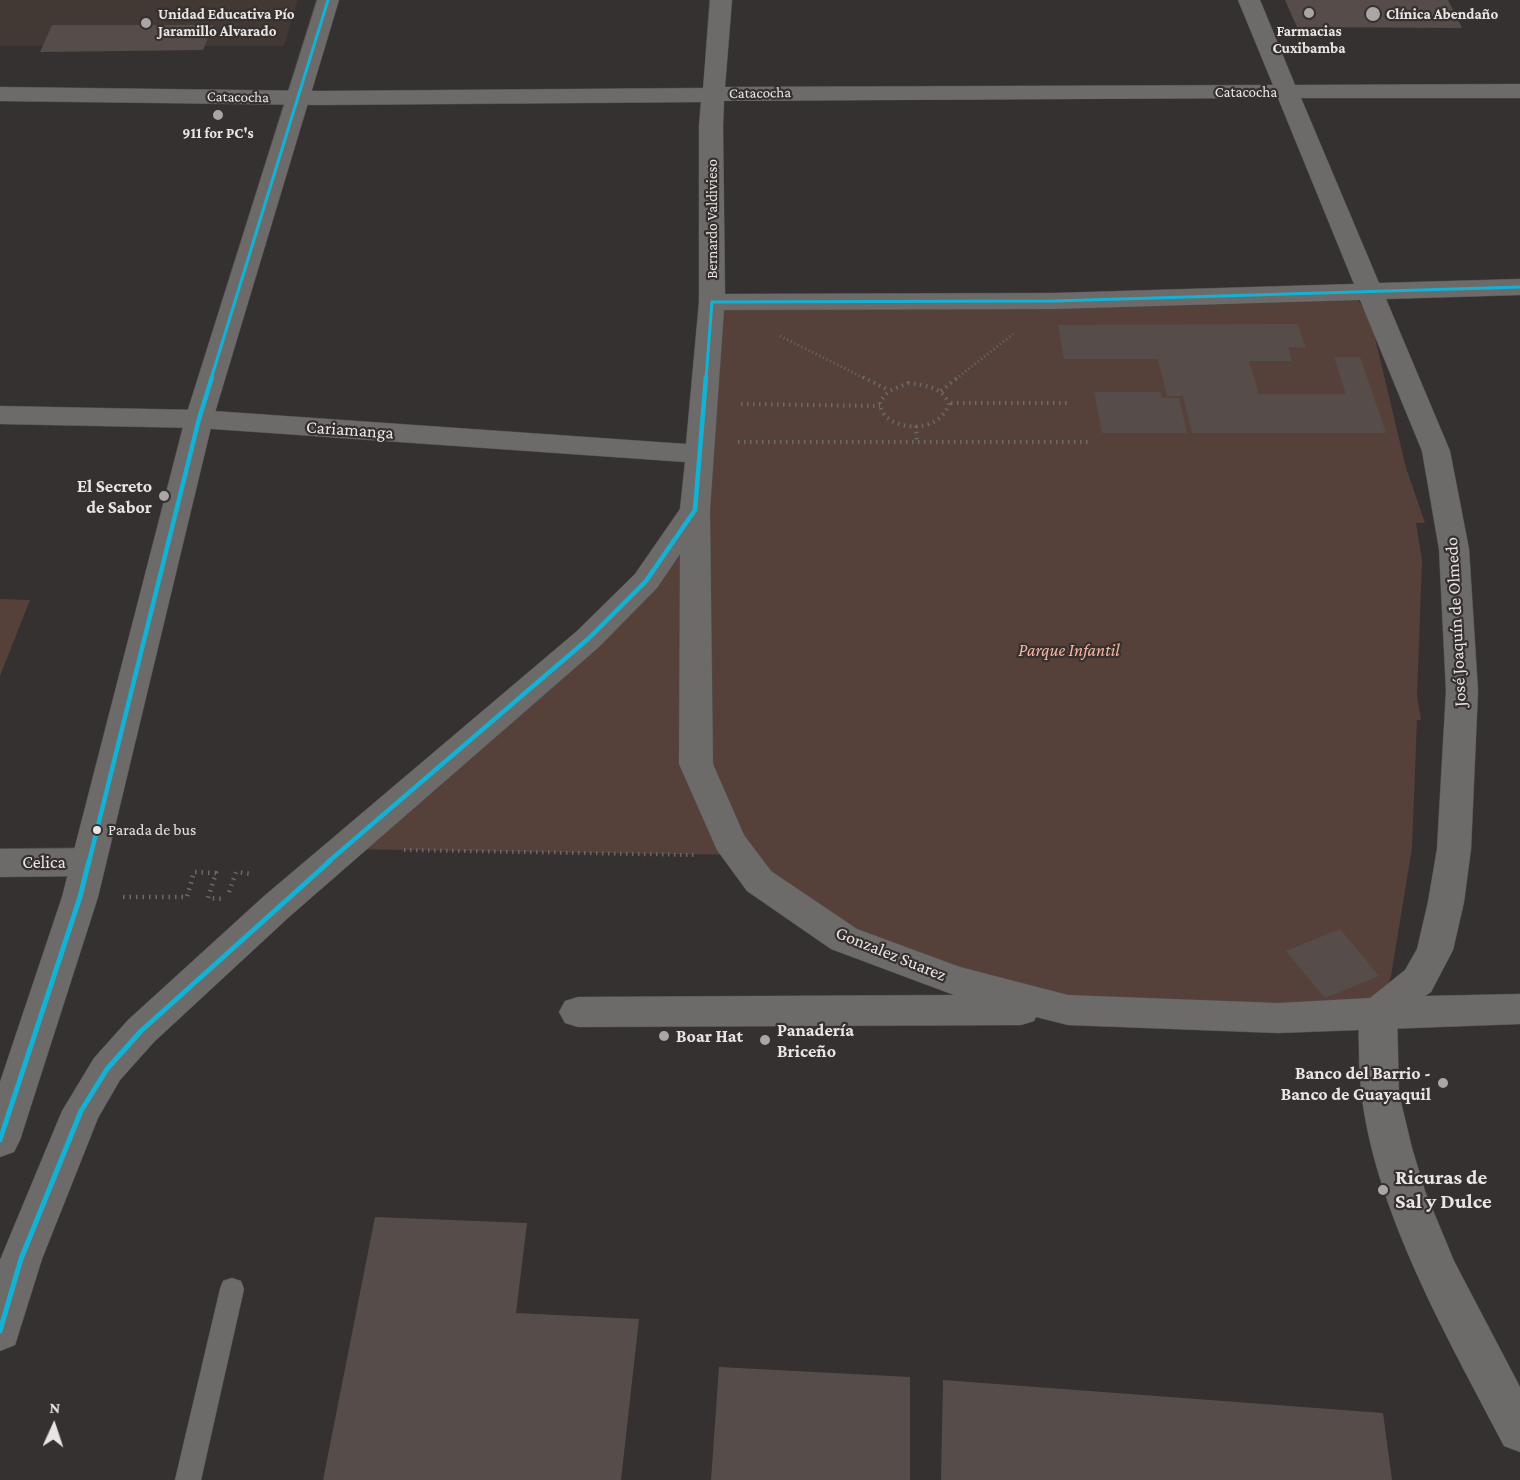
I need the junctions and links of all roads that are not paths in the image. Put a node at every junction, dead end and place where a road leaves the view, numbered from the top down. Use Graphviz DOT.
graph roads {
  1 [pos="328,0"];
  2 [pos="721,0"];
  3 [pos="1249,0"];
  4 [pos="1289,92"];
  5 [pos="1520,92"];
  6 [pos="0,94"];
  7 [pos="712,95"];
  8 [pos="297,98"];
  9 [pos="1520,287"];
  10 [pos="1369,290"];
  11 [pos="712,302"];
  12 [pos="0,415"];
  13 [pos="199,419"];
  14 [pos="701,448"];
  15 [pos="695,510"];
  16 [pos="89,862"];
  17 [pos="0,863"];
  18 [pos="1520,1009"];
  19 [pos="1068,1010"];
  20 [pos="578,1012"];
  21 [pos="1378,1013"];
  22 [pos="0,1140"];
  23 [pos="11,1258"];
  24 [pos="232,1289"];
  25 [pos="0,1331"];
  26 [pos="1520,1431"];
  27 [pos="188,1480"];
  1 -- 8 [label="street"];
  2 -- 7 [label="street, Bernardo Valdivieso"];
  3 -- 4 [label="street, José Joaquín de Olmedo"];
  4 -- 5 [label="street, Catacocha"];
  4 -- 7 [label="street, Catacocha"];
  4 -- 10 [label="street, José Joaquín de Olmedo"];
  6 -- 8 [label="street, Catacocha"];
  7 -- 8 [label="street, Catacocha"];
  7 -- 11 [label="street, Bernardo Valdivieso"];
  8 -- 13 [label="street"];
  9 -- 10 [label="street"];
  10 -- 11 [label="street"];
  10 -- 21 [label="street, José Joaquín de Olmedo"];
  11 -- 14 [label="street, Bernardo Valdivieso"];
  12 -- 13 [label="street, Cariamanga"];
  13 -- 14 [label="street, Cariamanga"];
  13 -- 16 [label="street"];
  14 -- 15 [label="street, Bernardo Valdivieso"];
  15 -- 19 [label="street, Gonzalez Suarez"];
  15 -- 23 [label="street"];
  16 -- 17 [label="street, Celica"];
  16 -- 22 [label="street"];
  18 -- 21 [label="street"];
  19 -- 20 [label="street"];
  19 -- 21 [label="street, Gonzalez Suarez"];
  21 -- 26 [label="street"];
  23 -- 25 [label="street"];
  24 -- 27 [label="lane"];
}
